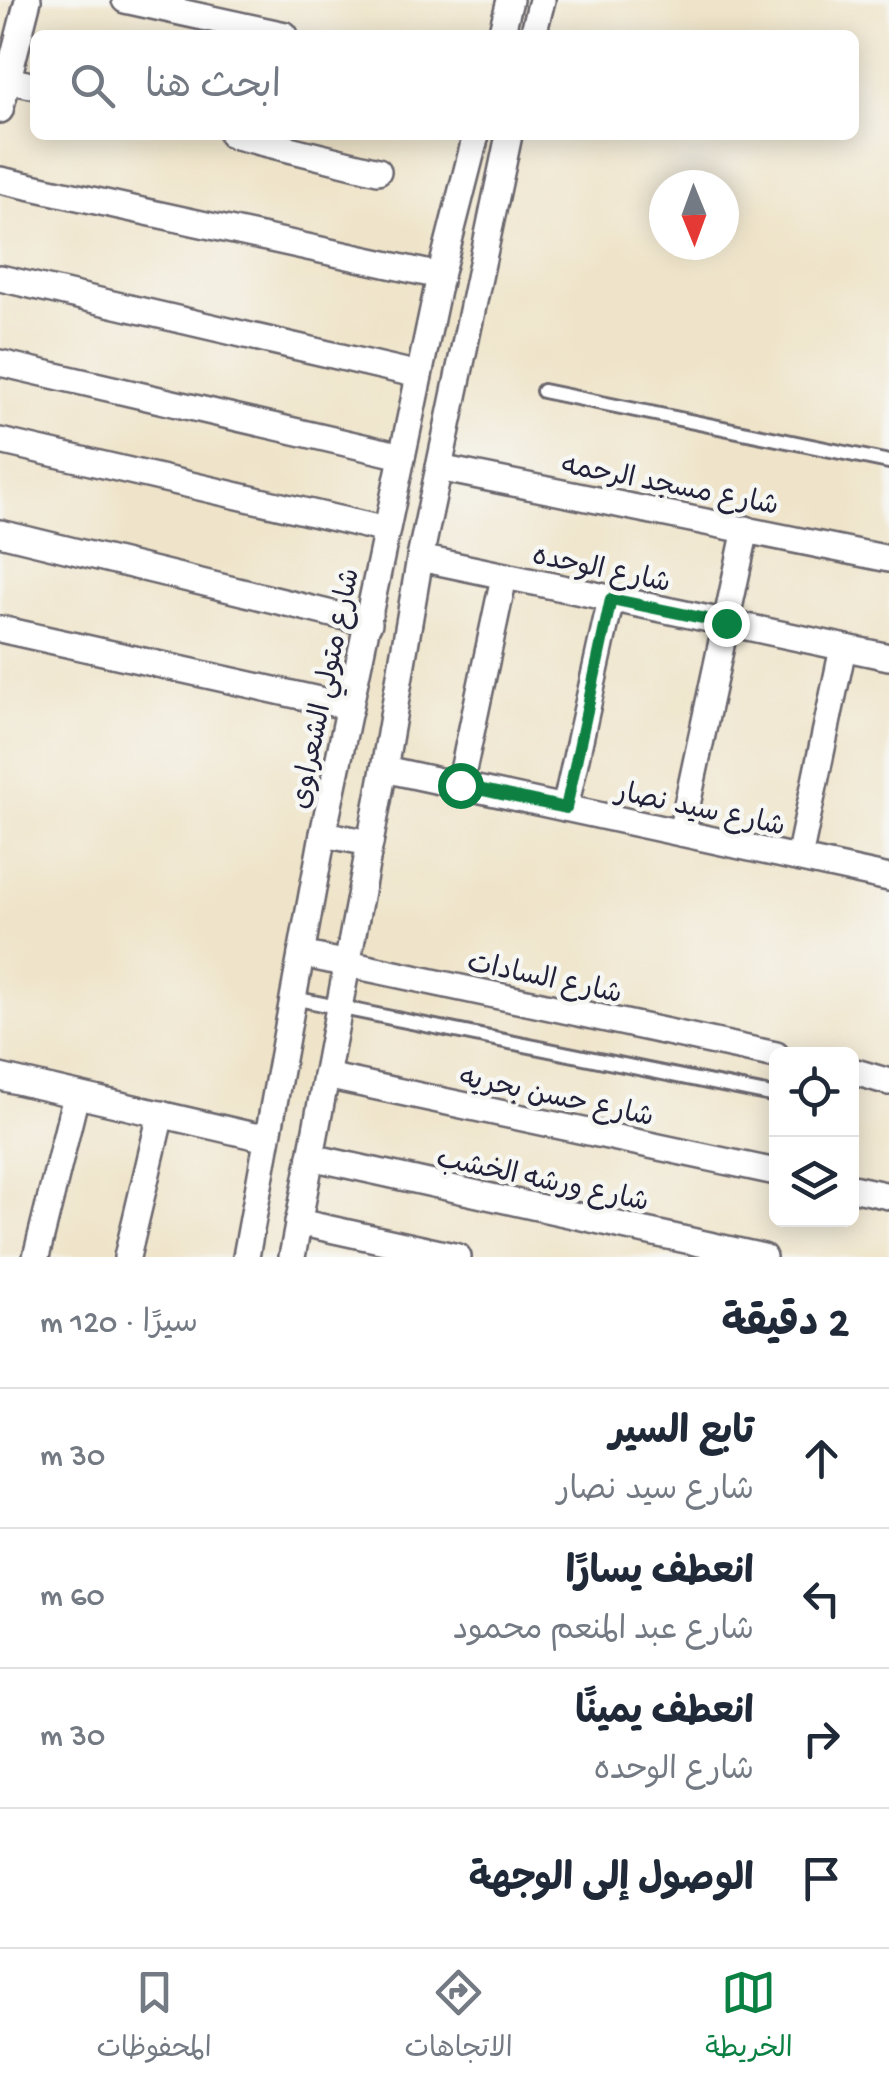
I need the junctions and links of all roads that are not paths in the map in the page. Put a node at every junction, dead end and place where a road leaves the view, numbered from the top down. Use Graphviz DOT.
graph roads {
  1 [pos="28,0"];
  2 [pos="125,0"];
  3 [pos="510,0"];
  4 [pos="542,0"];
  5 [pos="262,30"];
  6 [pos="502,30"];
  7 [pos="534,30"];
  8 [pos="4,79"];
  9 [pos="30,85"];
  10 [pos="0,110"];
  11 [pos="252,140"];
  12 [pos="475,140"];
  13 [pos="508,140"];
  14 [pos="378,171"];
  15 [pos="0,180"];
  16 [pos="440,276"];
  17 [pos="0,278"];
  18 [pos="0,364"];
  19 [pos="419,375"];
  20 [pos="543,391"];
  21 [pos="0,441"];
  22 [pos="402,456"];
  23 [pos="889,462"];
  24 [pos="439,468"];
  25 [pos="394,493"];
  26 [pos="432,500"];
  27 [pos="746,529"];
  28 [pos="386,530"];
  29 [pos="0,533"];
  30 [pos="420,558"];
  31 [pos="889,559"];
  32 [pos="504,577"];
  33 [pos="611,599"];
  34 [pos="369,623"];
  35 [pos="726,623"];
  36 [pos="0,628"];
  37 [pos="843,648"];
  38 [pos="889,657"];
  39 [pos="350,707"];
  40 [pos="384,769"];
  41 [pos="460,785"];
  42 [pos="566,808"];
  43 [pos="680,833"];
  44 [pos="323,834"];
  45 [pos="370,843"];
  46 [pos="798,858"];
  47 [pos="889,878"];
  48 [pos="301,954"];
  49 [pos="347,964"];
  50 [pos="293,998"];
  51 [pos="339,1008"];
  52 [pos="769,1054"];
  53 [pos="859,1073"];
  54 [pos="326,1076"];
  55 [pos="0,1077"];
  56 [pos="889,1082"];
  57 [pos="76,1094"];
  58 [pos="769,1095"];
  59 [pos="161,1114"];
  60 [pos="268,1138"];
  61 [pos="311,1157"];
  62 [pos="769,1171"];
  63 [pos="859,1190"];
  64 [pos="889,1196"];
  65 [pos="298,1222"];
  66 [pos="36,1257"];
  67 [pos="127,1257"];
  68 [pos="246,1257"];
  69 [pos="292,1257"];
  70 [pos="458,1257"];
  71 [pos="763,1257"];
  1 -- 8 [label="street"];
  2 -- 5 [label="street"];
  3 -- 6 [label="street"];
  4 -- 7 [label="street"];
  8 -- 9 [label="street"];
  8 -- 10 [label="street"];
  11 -- 14 [label="street"];
  12 -- 16 [label="street, شارع متولي الشعراوى"];
  13 -- 24 [label="street"];
  15 -- 16 [label="street"];
  16 -- 19 [label="street, شارع متولي الشعراوى"];
  17 -- 19 [label="street"];
  18 -- 22 [label="street"];
  19 -- 22 [label="street, شارع متولي الشعراوى"];
  20 -- 23 [label="lane"];
  21 -- 28 [label="street"];
  22 -- 25 [label="street, شارع متولي الشعراوى"];
  24 -- 26 [label="street"];
  24 -- 27 [label="street, شارع مسجد الرحمه"];
  25 -- 26 [label="street"];
  25 -- 28 [label="street, شارع متولي الشعراوى"];
  26 -- 30 [label="street"];
  27 -- 31 [label="street, شارع مسجد الرحمه"];
  27 -- 35 [label="street"];
  28 -- 34 [label="street, شارع متولي الشعراوى"];
  29 -- 34 [label="street"];
  30 -- 32 [label="street, شارع الوحده"];
  30 -- 40 [label="street"];
  32 -- 33 [label="street, شارع الوحده"];
  32 -- 41 [label="street"];
  33 -- 35 [label="street, شارع الوحده"];
  33 -- 42 [label="street"];
  34 -- 39 [label="street, شارع متولي الشعراوى"];
  35 -- 37 [label="street, شارع الوحده"];
  35 -- 43 [label="street"];
  36 -- 39 [label="street"];
  37 -- 38 [label="street, شارع الوحده"];
  37 -- 46 [label="street"];
  39 -- 44 [label="street, شارع متولي الشعراوى"];
  40 -- 41 [label="street, شارع سيد نصار"];
  40 -- 45 [label="street"];
  41 -- 42 [label="street, شارع سيد نصار"];
  42 -- 43 [label="street, شارع سيد نصار"];
  43 -- 46 [label="street, شارع سيد نصار"];
  44 -- 45 [label="street"];
  44 -- 48 [label="street, شارع متولي الشعراوى"];
  45 -- 49 [label="street"];
  46 -- 47 [label="street, شارع سيد نصار"];
  48 -- 49 [label="street, شارع السادات"];
  48 -- 50 [label="street, شارع متولي الشعراوى"];
  49 -- 51 [label="street"];
  49 -- 52 [label="street, شارع السادات"];
  50 -- 51 [label="lane"];
  50 -- 60 [label="street, شارع متولي الشعراوى"];
  51 -- 54 [label="street"];
  51 -- 58 [label="lane"];
  53 -- 56 [label="street"];
  54 -- 61 [label="street"];
  54 -- 62 [label="street, شارع حسن بحريه"];
  55 -- 57 [label="street"];
  57 -- 59 [label="street"];
  57 -- 66 [label="street"];
  59 -- 60 [label="street"];
  59 -- 67 [label="street"];
  60 -- 68 [label="street, شارع متولي الشعراوى"];
  61 -- 65 [label="street"];
  61 -- 71 [label="street, شارع ورشه الخشب"];
  63 -- 64 [label="street"];
  65 -- 69 [label="street"];
  65 -- 70 [label="street"];
}
